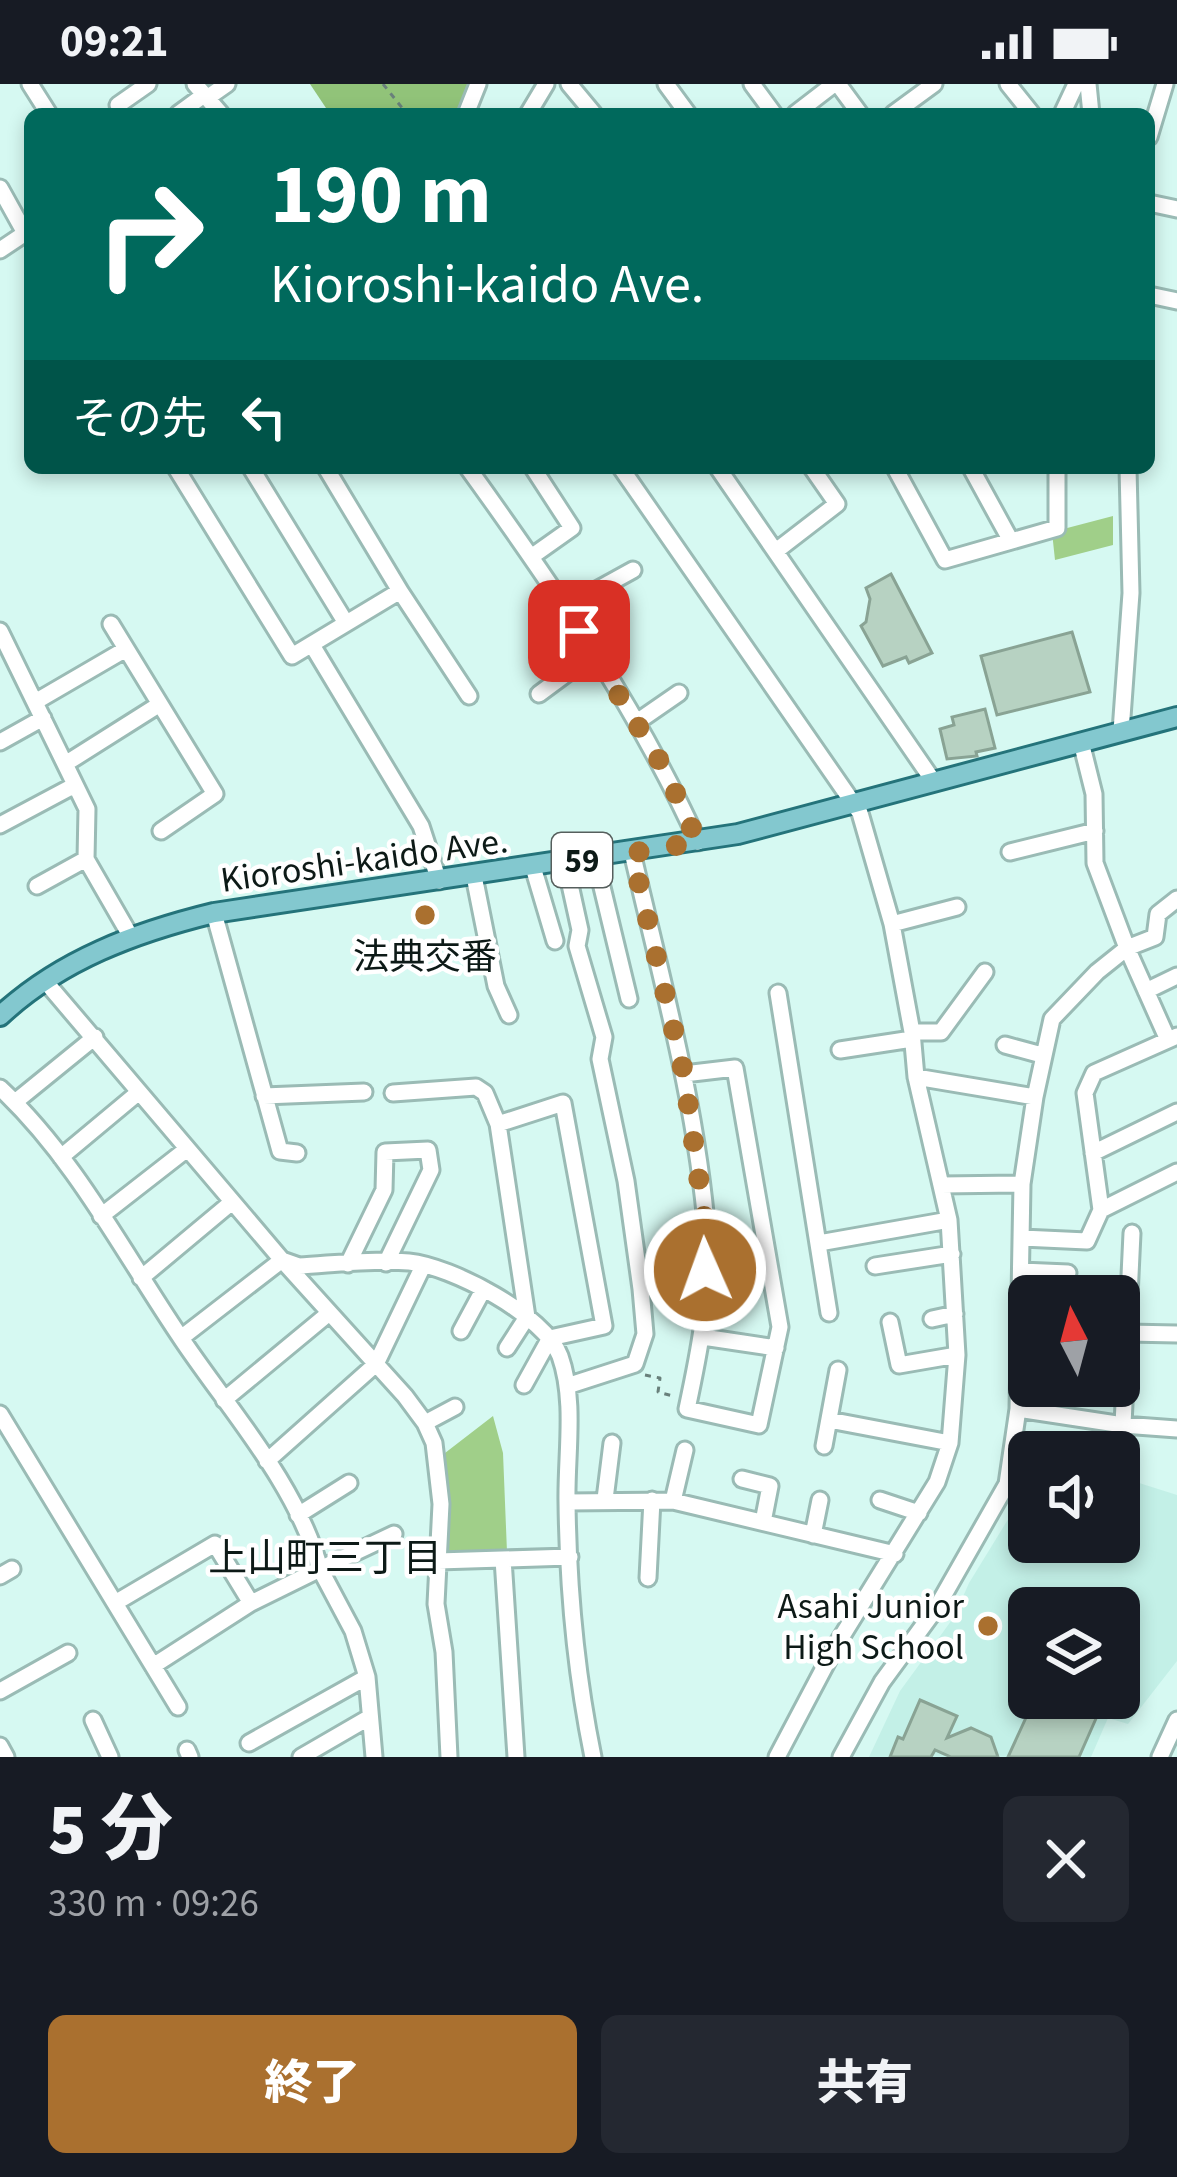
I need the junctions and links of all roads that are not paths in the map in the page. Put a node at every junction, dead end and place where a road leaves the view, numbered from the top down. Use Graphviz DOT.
graph roads {
  1 [pos="148,84"];
  2 [pos="227,84"];
  3 [pos="569,84"];
  4 [pos="802,84"];
  5 [pos="836,84"];
  6 [pos="934,84"];
  7 [pos="1009,84"];
  8 [pos="1165,84"];
  9 [pos="202,92"];
  10 [pos="813,100"];
  11 [pos="118,105"];
  12 [pos="589,108"];
  13 [pos="803,108"];
  14 [pos="855,108"];
  15 [pos="901,108"];
  16 [pos="1027,108"];
  17 [pos="1155,117"];
  18 [pos="0,188"];
  19 [pos="24,225"];
  20 [pos="180,474"];
  21 [pos="255,474"];
  22 [pos="330,474"];
  23 [pos="478,474"];
  24 [pos="537,474"];
  25 [pos="625,474"];
  26 [pos="722,474"];
  27 [pos="816,474"];
  28 [pos="898,474"];
  29 [pos="974,474"];
  30 [pos="1057,474"];
  31 [pos="1128,474"];
  32 [pos="1011,541"];
  33 [pos="776,551"];
  34 [pos="531,557"];
  35 [pos="633,570"];
  36 [pos="400,591"];
  37 [pos="564,608"];
  38 [pos="346,623"];
  39 [pos="110,624"];
  40 [pos="0,631"];
  41 [pos="312,645"];
  42 [pos="126,649"];
  43 [pos="593,654"];
  44 [pos="679,693"];
  45 [pos="539,694"];
  46 [pos="469,697"];
  47 [pos="160,704"];
  48 [pos="39,710"];
  49 [pos="1177,717"];
  50 [pos="637,722"];
  51 [pos="1121,731"];
  52 [pos="0,742"];
  53 [pos="1081,742"];
  54 [pos="65,764"];
  55 [pos="934,782"];
  56 [pos="75,785"];
  57 [pos="853,805"];
  58 [pos="0,825"];
  59 [pos="160,831"];
  60 [pos="1095,832"];
  61 [pos="698,842"];
  62 [pos="1010,852"];
  63 [pos="632,853"];
  64 [pos="595,858"];
  65 [pos="86,859"];
  66 [pos="565,862"];
  67 [pos="533,867"];
  68 [pos="474,876"];
  69 [pos="439,880"];
  70 [pos="37,886"];
  71 [pos="1177,899"];
  72 [pos="957,907"];
  73 [pos="214,913"];
  74 [pos="892,924"];
  75 [pos="131,937"];
  76 [pos="555,941"];
  77 [pos="1126,948"];
  78 [pos="985,971"];
  79 [pos="1177,976"];
  80 [pos="45,981"];
  81 [pos="1146,991"];
  82 [pos="778,994"];
  83 [pos="629,999"];
  84 [pos="509,1015"];
  85 [pos="0,1016"];
  86 [pos="912,1035"];
  87 [pos="95,1037"];
  88 [pos="1173,1038"];
  89 [pos="1005,1045"];
  90 [pos="840,1050"];
  91 [pos="1042,1055"];
  92 [pos="684,1074"];
  93 [pos="916,1078"];
  94 [pos="0,1088"];
  95 [pos="139,1092"];
  96 [pos="364,1092"];
  97 [pos="393,1094"];
  98 [pos="265,1096"];
  99 [pos="1035,1097"];
  100 [pos="15,1102"];
  101 [pos="1177,1112"];
  102 [pos="499,1124"];
  103 [pos="187,1149"];
  104 [pos="297,1153"];
  105 [pos="1094,1153"];
  106 [pos="61,1157"];
  107 [pos="1177,1172"];
  108 [pos="1022,1184"];
  109 [pos="941,1185"];
  110 [pos="232,1202"];
  111 [pos="1101,1210"];
  112 [pos="101,1216"];
  113 [pos="949,1220"];
  114 [pos="1132,1233"];
  115 [pos="1022,1238"];
  116 [pos="819,1243"];
  117 [pos="952,1254"];
  118 [pos="282,1260"];
  119 [pos="386,1263"];
  120 [pos="348,1264"];
  121 [pos="423,1266"];
  122 [pos="875,1267"];
  123 [pos="1021,1271"];
  124 [pos="1068,1273"];
  125 [pos="1021,1275"];
  126 [pos="1129,1275"];
  127 [pos="141,1278"];
  128 [pos="482,1292"];
  129 [pos="830,1313"];
  130 [pos="328,1314"];
  131 [pos="955,1315"];
  132 [pos="527,1317"];
  133 [pos="932,1318"];
  134 [pos="890,1322"];
  135 [pos="461,1331"];
  136 [pos="1177,1334"];
  137 [pos="703,1337"];
  138 [pos="1140,1337"];
  139 [pos="181,1338"];
  140 [pos="550,1338"];
  141 [pos="507,1348"];
  142 [pos="776,1348"];
  143 [pos="957,1355"];
  144 [pos="376,1364"];
  145 [pos="838,1370"];
  146 [pos="524,1385"];
  147 [pos="568,1387"];
  148 [pos="224,1400"];
  149 [pos="455,1407"];
  150 [pos="1123,1407"];
  151 [pos="1018,1409"];
  152 [pos="0,1414"];
  153 [pos="829,1420"];
  154 [pos="425,1423"];
  155 [pos="1123,1425"];
  156 [pos="1177,1429"];
  157 [pos="950,1442"];
  158 [pos="612,1443"];
  159 [pos="824,1446"];
  160 [pos="685,1450"];
  161 [pos="267,1461"];
  162 [pos="742,1479"];
  163 [pos="349,1483"];
  164 [pos="605,1499"];
  165 [pos="652,1500"];
  166 [pos="820,1500"];
  167 [pos="880,1500"];
  168 [pos="673,1501"];
  169 [pos="566,1502"];
  170 [pos="919,1513"];
  171 [pos="298,1515"];
  172 [pos="763,1522"];
  173 [pos="394,1534"];
  174 [pos="813,1534"];
  175 [pos="896,1554"];
  176 [pos="569,1558"];
  177 [pos="503,1559"];
  178 [pos="438,1561"];
  179 [pos="320,1569"];
  180 [pos="648,1578"];
  181 [pos="115,1603"];
  182 [pos="251,1603"];
  183 [pos="68,1653"];
  184 [pos="153,1666"];
  185 [pos="368,1677"];
  186 [pos="0,1691"];
  187 [pos="178,1707"];
  188 [pos="370,1717"];
  189 [pos="93,1720"];
  190 [pos="1177,1720"];
  191 [pos="249,1743"];
  192 [pos="0,1746"];
  193 [pos="105,1756"];
  194 [pos="6,1757"];
  195 [pos="301,1757"];
  196 [pos="374,1757"];
  197 [pos="449,1757"];
  198 [pos="516,1757"];
  199 [pos="593,1757"];
  200 [pos="777,1757"];
  201 [pos="842,1757"];
  202 [pos="1160,1757"];
  1 -- 11 [label="street"];
  2 -- 9 [label="street"];
  3 -- 12 [label="street"];
  4 -- 10 [label="street"];
  5 -- 10 [label="street"];
  5 -- 14 [label="street"];
  6 -- 15 [label="street"];
  7 -- 16 [label="street"];
  8 -- 17 [label="street"];
  10 -- 13 [label="street"];
  18 -- 19 [label="street"];
  20 -- 41 [label="street"];
  21 -- 38 [label="street"];
  22 -- 36 [label="street"];
  23 -- 34 [label="street"];
  24 -- 34 [label="street"];
  25 -- 57 [label="street"];
  26 -- 33 [label="street"];
  27 -- 33 [label="street"];
  28 -- 32 [label="street"];
  29 -- 32 [label="street"];
  30 -- 32 [label="street"];
  31 -- 51 [label="street"];
  33 -- 55 [label="street"];
  34 -- 37 [label="street"];
  35 -- 37 [label="street"];
  36 -- 38 [label="street"];
  36 -- 46 [label="street"];
  37 -- 43 [label="street"];
  38 -- 41 [label="street"];
  39 -- 42 [label="street"];
  40 -- 48 [label="street"];
  41 -- 69 [label="street"];
  42 -- 47 [label="street"];
  42 -- 48 [label="street"];
  43 -- 45 [label="street"];
  43 -- 50 [label="street"];
  44 -- 50 [label="street"];
  47 -- 54 [label="street"];
  47 -- 59 [label="street"];
  48 -- 52 [label="street"];
  48 -- 54 [label="street"];
  49 -- 51 [label="main road, Kioroshi-kaido Ave. / 59"];
  50 -- 61 [label="street"];
  51 -- 53 [label="main road, Kioroshi-kaido Ave. / 59"];
  53 -- 55 [label="main road, Kioroshi-kaido Ave. / 59"];
  53 -- 60 [label="street"];
  54 -- 56 [label="street"];
  55 -- 57 [label="main road, Kioroshi-kaido Ave. / 59"];
  56 -- 58 [label="street"];
  56 -- 65 [label="street"];
  57 -- 61 [label="main road, Kioroshi-kaido Ave. / 59"];
  57 -- 74 [label="street"];
  60 -- 62 [label="street"];
  60 -- 77 [label="street"];
  61 -- 63 [label="main road, Kioroshi-kaido Ave. / 59"];
  63 -- 64 [label="main road, Kioroshi-kaido Ave. / 59"];
  63 -- 92 [label="street"];
  64 -- 66 [label="main road, Kioroshi-kaido Ave. / 59"];
  64 -- 83 [label="street"];
  65 -- 70 [label="street"];
  65 -- 75 [label="street"];
  66 -- 67 [label="main road, Kioroshi-kaido Ave. / 59"];
  66 -- 147 [label="street"];
  67 -- 68 [label="main road, Kioroshi-kaido Ave. / 59"];
  67 -- 76 [label="street"];
  68 -- 69 [label="main road, Kioroshi-kaido Ave. / 59"];
  68 -- 84 [label="street"];
  69 -- 73 [label="main road, Kioroshi-kaido Ave. / 59"];
  71 -- 77 [label="street"];
  72 -- 74 [label="street"];
  73 -- 75 [label="main road, Kioroshi-kaido Ave. / 59"];
  73 -- 98 [label="street"];
  74 -- 86 [label="street"];
  75 -- 80 [label="main road, Kioroshi-kaido Ave. / 59"];
  77 -- 81 [label="street"];
  77 -- 91 [label="street"];
  78 -- 86 [label="street"];
  79 -- 81 [label="street"];
  80 -- 85 [label="main road, Kioroshi-kaido Ave. / 59"];
  80 -- 87 [label="street"];
  81 -- 88 [label="street"];
  82 -- 116 [label="street"];
  86 -- 90 [label="street"];
  86 -- 93 [label="street"];
  87 -- 95 [label="street"];
  87 -- 100 [label="street"];
  88 -- 105 [label="street"];
  89 -- 91 [label="street"];
  91 -- 99 [label="street"];
  92 -- 137 [label="street"];
  92 -- 142 [label="street"];
  93 -- 99 [label="street"];
  93 -- 109 [label="street"];
  94 -- 100 [label="street"];
  95 -- 103 [label="street"];
  95 -- 106 [label="street"];
  96 -- 98 [label="street"];
  97 -- 102 [label="street"];
  98 -- 104 [label="street"];
  99 -- 108 [label="street"];
  100 -- 106 [label="street"];
  101 -- 105 [label="street"];
  102 -- 132 [label="street"];
  102 -- 140 [label="street"];
  103 -- 110 [label="street"];
  103 -- 112 [label="street"];
  105 -- 111 [label="street"];
  106 -- 112 [label="street"];
  107 -- 111 [label="street"];
  108 -- 109 [label="street"];
  108 -- 115 [label="street"];
  109 -- 113 [label="street"];
  110 -- 118 [label="street"];
  110 -- 127 [label="street"];
  111 -- 115 [label="street"];
  112 -- 127 [label="street"];
  113 -- 116 [label="street"];
  113 -- 117 [label="street"];
  114 -- 126 [label="street"];
  115 -- 123 [label="street"];
  116 -- 129 [label="street"];
  117 -- 122 [label="street"];
  117 -- 131 [label="street"];
  118 -- 120 [label="street"];
  118 -- 130 [label="street"];
  118 -- 139 [label="street"];
  119 -- 120 [label="street"];
  119 -- 120 [label="street"];
  119 -- 121 [label="street"];
  121 -- 128 [label="street"];
  121 -- 144 [label="street"];
  123 -- 124 [label="street"];
  123 -- 125 [label="street"];
  127 -- 139 [label="street"];
  128 -- 132 [label="street"];
  128 -- 135 [label="street"];
  130 -- 144 [label="street"];
  130 -- 148 [label="street"];
  131 -- 133 [label="street"];
  131 -- 143 [label="street"];
  132 -- 140 [label="street"];
  132 -- 141 [label="street"];
  134 -- 143 [label="street"];
  136 -- 138 [label="street"];
  137 -- 142 [label="street"];
  137 -- 142 [label="street"];
  139 -- 148 [label="street"];
  140 -- 146 [label="street"];
  140 -- 147 [label="street"];
  143 -- 157 [label="street"];
  144 -- 154 [label="street"];
  144 -- 161 [label="street"];
  145 -- 153 [label="street"];
  147 -- 169 [label="street"];
  148 -- 161 [label="street"];
  149 -- 154 [label="street"];
  150 -- 155 [label="street"];
  151 -- 155 [label="street"];
  151 -- 201 [label="street"];
  152 -- 181 [label="street"];
  153 -- 157 [label="street"];
  153 -- 159 [label="street"];
  154 -- 178 [label="street"];
  155 -- 156 [label="street"];
  157 -- 170 [label="street"];
  158 -- 164 [label="street"];
  160 -- 168 [label="street"];
  161 -- 171 [label="street"];
  162 -- 172 [label="street"];
  163 -- 171 [label="street"];
  164 -- 165 [label="street"];
  164 -- 169 [label="street"];
  165 -- 168 [label="street"];
  165 -- 180 [label="street"];
  166 -- 174 [label="street"];
  167 -- 170 [label="street"];
  168 -- 172 [label="street"];
  169 -- 176 [label="street"];
  170 -- 175 [label="street"];
  171 -- 179 [label="street"];
  172 -- 174 [label="street"];
  173 -- 179 [label="street"];
  174 -- 175 [label="street"];
  175 -- 200 [label="street"];
  176 -- 177 [label="street"];
  176 -- 199 [label="street"];
  177 -- 178 [label="street"];
  177 -- 198 [label="street"];
  178 -- 197 [label="street"];
  179 -- 182 [label="street"];
  179 -- 185 [label="street"];
  181 -- 182 [label="street"];
  181 -- 184 [label="street"];
  182 -- 184 [label="street"];
  183 -- 186 [label="street"];
  184 -- 187 [label="street"];
  185 -- 188 [label="street"];
  185 -- 191 [label="street"];
  188 -- 195 [label="street"];
  188 -- 196 [label="street"];
  189 -- 193 [label="street"];
  190 -- 202 [label="street"];
  192 -- 194 [label="street"];
}
